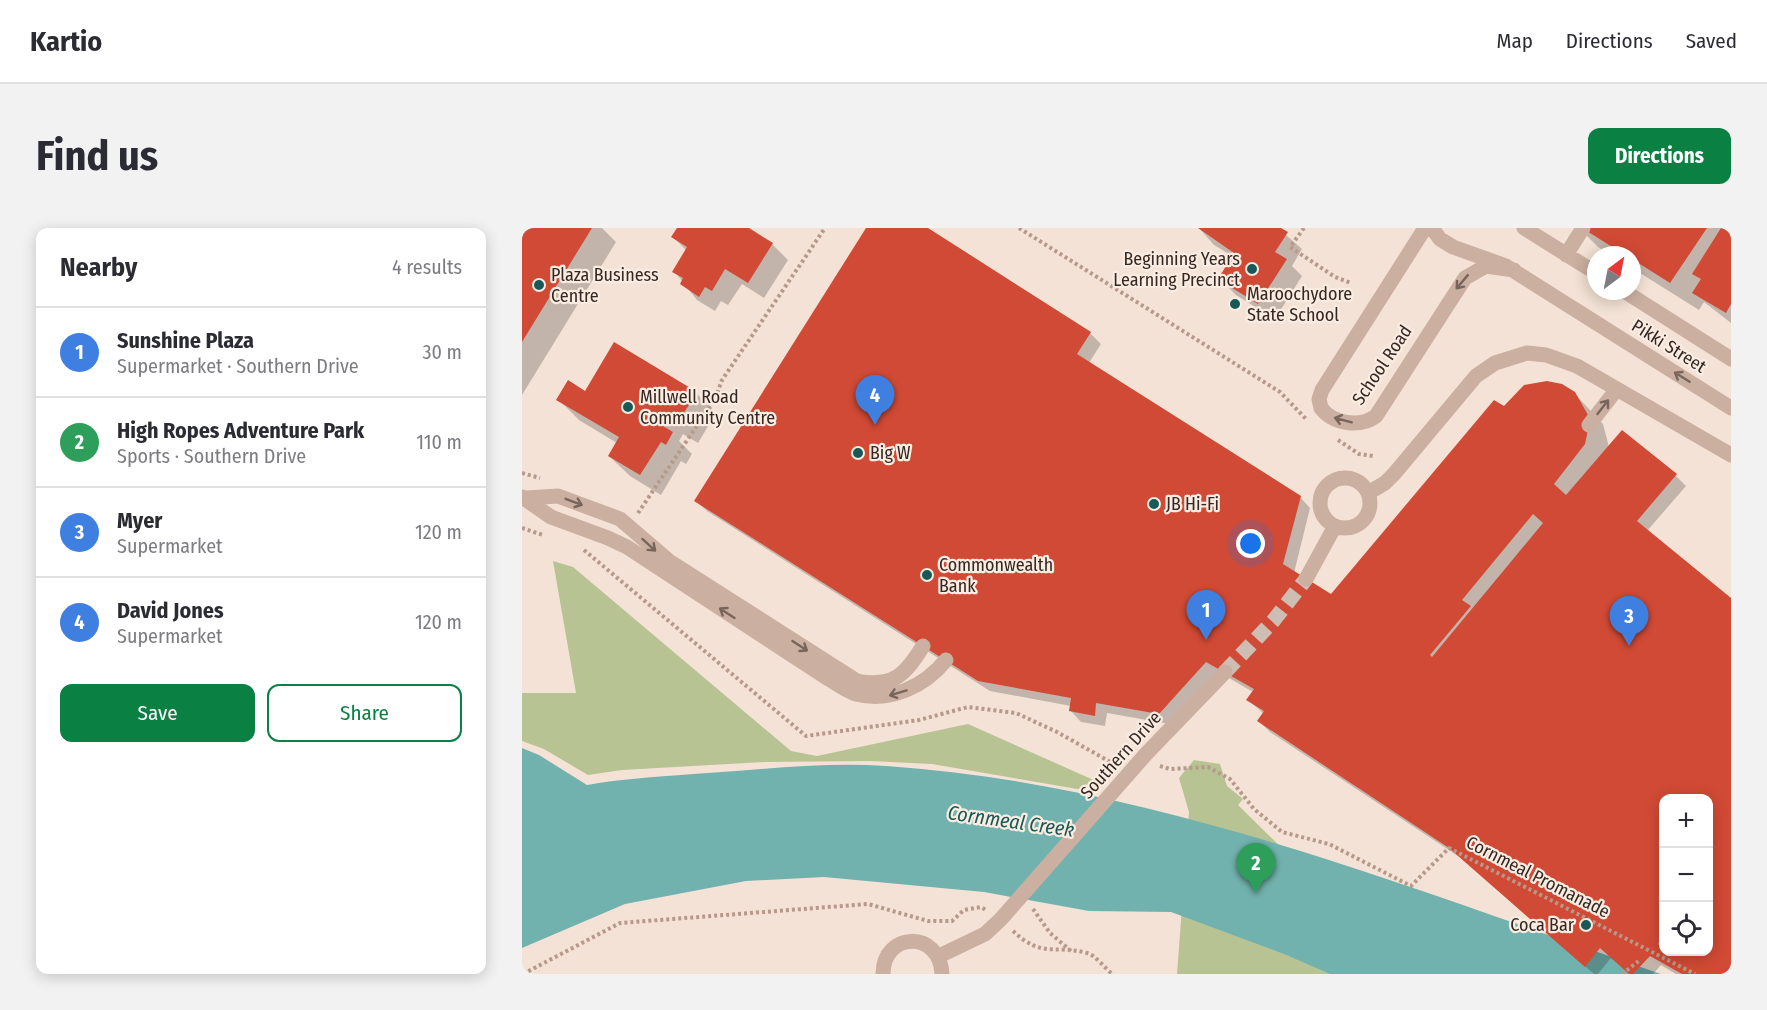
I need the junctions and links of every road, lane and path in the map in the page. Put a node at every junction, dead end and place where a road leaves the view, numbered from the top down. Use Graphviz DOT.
graph roads {
  1 [pos="825,228"];
  2 [pos="1019,228"];
  3 [pos="1304,228"];
  4 [pos="1425,228"];
  5 [pos="1432,228"];
  6 [pos="1524,228"];
  7 [pos="1583,228"];
  8 [pos="1566,255"];
  9 [pos="1587,268"];
  10 [pos="1514,270"];
  11 [pos="1351,283"];
  12 [pos="1638,300"];
  13 [pos="1731,359"];
  14 [pos="1617,389"];
  15 [pos="1731,408"];
  16 [pos="1311,423"];
  17 [pos="1589,425"];
  18 [pos="1336,439"];
  19 [pos="1711,446"];
  20 [pos="1373,456"];
  21 [pos="1731,456"];
  22 [pos="1731,463"];
  23 [pos="522,473"];
  24 [pos="545,479"];
  25 [pos="1368,493"];
  26 [pos="525,497"];
  27 [pos="628,511"];
  28 [pos="1335,526"];
  29 [pos="677,574"];
  30 [pos="1306,579"];
  31 [pos="923,646"];
  32 [pos="946,660"];
  33 [pos="1224,672"];
  34 [pos="1160,766"];
  35 [pos="1033,909"];
  36 [pos="1005,915"];
  37 [pos="1072,952"];
  38 [pos="939,956"];
  39 [pos="1640,960"];
  40 [pos="523,974"];
  41 [pos="883,974"];
  42 [pos="942,974"];
  43 [pos="1112,974"];
  44 [pos="1622,974"];
  45 [pos="1695,974"];
  1 -- 27 [label="path"];
  2 -- 16 [label="path"];
  3 -- 11 [label="path"];
  10 -- 4 [label="street, School Road, one-way"];
  5 -- 10 [label="street, Pikki Street"];
  6 -- 8 [label="street"];
  7 -- 8 [label="street"];
  8 -- 9 [label="street"];
  15 -- 10 [label="street, Pikki Street, one-way"];
  12 -- 13 [label="street, Pikki Street"];
  17 -- 14 [label="street, one-way"];
  14 -- 19 [label="street"];
  14 -- 25 [label="street"];
  18 -- 20 [label="path"];
  19 -- 21 [label="street"];
  19 -- 22 [label="street"];
  23 -- 24 [label="path"];
  25 -- 28 [label="street"];
  25 -- 28 [label="street"];
  26 -- 29 [label="street"];
  26 -- 29 [label="street, one-way"];
  28 -- 30 [label="street"];
  29 -- 31 [label="street, one-way"];
  32 -- 29 [label="street, one-way"];
  33 -- 36 [label="street, Southern Drive"];
  34 -- 45 [label="path, Cornmeal Promanade, bridge"];
  35 -- 37 [label="path"];
  36 -- 37 [label="path"];
  36 -- 38 [label="street, Southern Drive"];
  36 -- 40 [label="path"];
  37 -- 43 [label="path"];
  38 -- 41 [label="street"];
  38 -- 42 [label="street"];
  39 -- 44 [label="path"];
}
